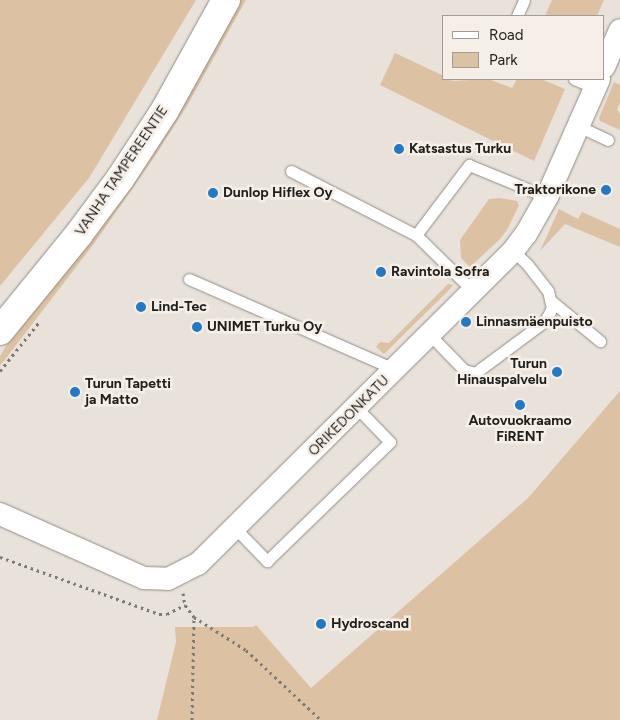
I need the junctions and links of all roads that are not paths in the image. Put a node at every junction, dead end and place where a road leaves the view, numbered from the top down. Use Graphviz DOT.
graph roads {
  1 [pos="226,0"];
  2 [pos="524,0"];
  3 [pos="517,15"];
  4 [pos="620,30"];
  5 [pos="611,59"];
  6 [pos="580,80"];
  7 [pos="597,83"];
  8 [pos="578,126"];
  9 [pos="608,140"];
  10 [pos="291,171"];
  11 [pos="547,197"];
  12 [pos="416,235"];
  13 [pos="513,251"];
  14 [pos="189,279"];
  15 [pos="474,292"];
  16 [pos="550,300"];
  17 [pos="0,331"];
  18 [pos="430,335"];
  19 [pos="600,341"];
  20 [pos="396,370"];
  21 [pos="357,408"];
  22 [pos="0,514"];
  23 [pos="236,529"];
  1 -- 17 [label="main road, VANHA TAMPEREENTIE"];
  2 -- 3 [label="lane"];
  4 -- 5 [label="street"];
  6 -- 7 [label="lane"];
  7 -- 8 [label="street, ORIKEDONKATU"];
  8 -- 9 [label="lane"];
  8 -- 11 [label="street, ORIKEDONKATU"];
  10 -- 12 [label="lane"];
  11 -- 12 [label="lane"];
  11 -- 13 [label="street, ORIKEDONKATU"];
  12 -- 15 [label="lane"];
  13 -- 15 [label="street, ORIKEDONKATU"];
  13 -- 16 [label="lane"];
  14 -- 20 [label="lane"];
  15 -- 18 [label="street, ORIKEDONKATU"];
  16 -- 18 [label="lane"];
  16 -- 19 [label="lane"];
  18 -- 20 [label="street, ORIKEDONKATU"];
  20 -- 21 [label="street, ORIKEDONKATU"];
  21 -- 23 [label="street, ORIKEDONKATU"];
  21 -- 23 [label="lane"];
  22 -- 23 [label="street, ORIKEDONKATU"];
}
